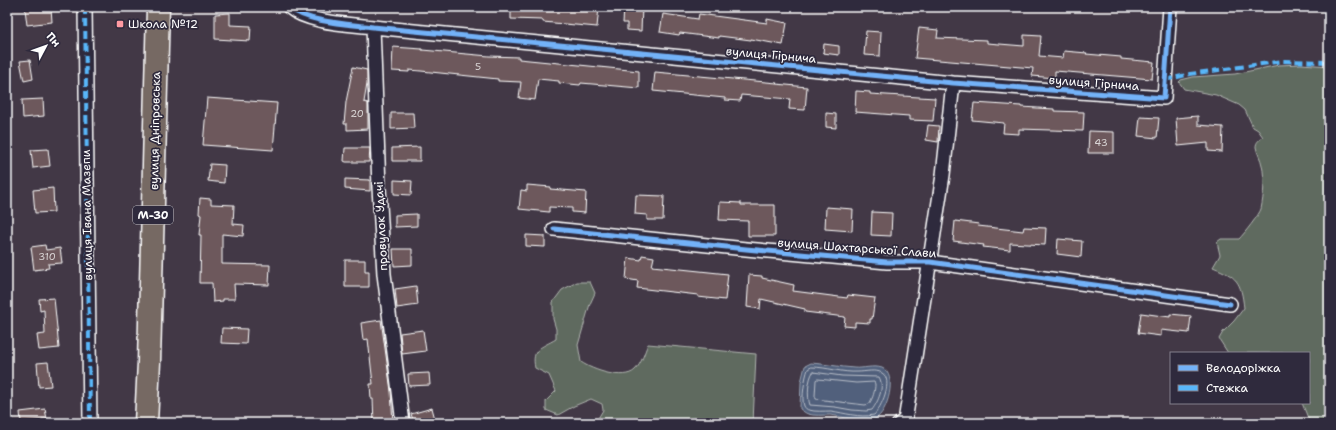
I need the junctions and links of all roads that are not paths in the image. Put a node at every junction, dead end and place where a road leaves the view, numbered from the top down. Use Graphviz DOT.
graph roads {
  1 [pos="85,7"];
  2 [pos="158,7"];
  3 [pos="289,7"];
  4 [pos="1170,7"];
  5 [pos="373,27"];
  6 [pos="953,83"];
  7 [pos="554,229"];
  8 [pos="930,262"];
  9 [pos="1230,304"];
  10 [pos="903,420"];
  11 [pos="90,423"];
  12 [pos="146,423"];
  13 [pos="403,423"];
  1 -- 11 [label="street, вулиця Івана Мазепи"];
  2 -- 12 [label="highway, вулиця Дніпровська / М-30"];
  3 -- 5 [label="street, вулиця Гірнича"];
  4 -- 6 [label="street, вулиця Гірнича"];
  5 -- 6 [label="street, вулиця Гірнича"];
  5 -- 13 [label="street, провулок Удачі"];
  6 -- 8 [label="street"];
  7 -- 8 [label="street, вулиця Шахтарської Слави"];
  8 -- 9 [label="street, вулиця Шахтарської Слави"];
  8 -- 10 [label="street"];
}
